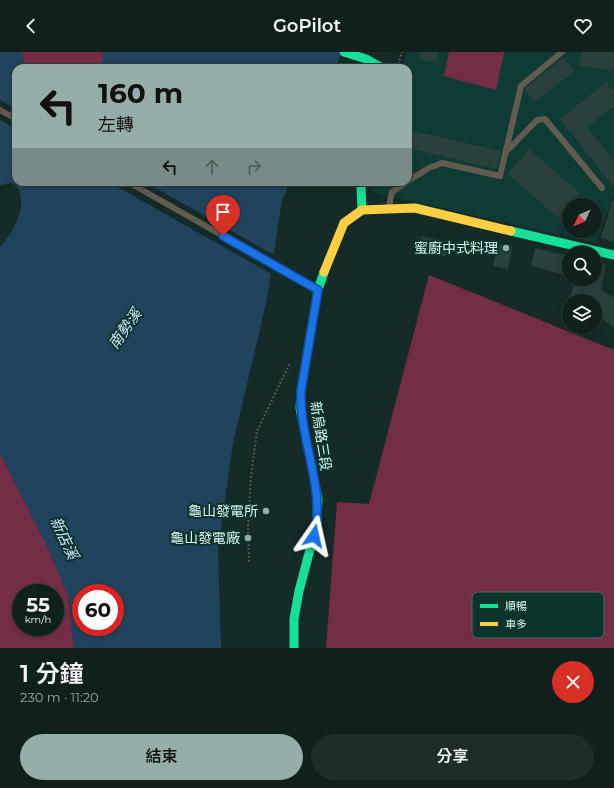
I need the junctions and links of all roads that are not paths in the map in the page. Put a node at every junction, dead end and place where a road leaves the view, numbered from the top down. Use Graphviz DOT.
graph roads {
  1 [pos="344,52"];
  2 [pos="562,52"];
  3 [pos="375,64"];
  4 [pos="0,110"];
  5 [pos="12,117"];
  6 [pos="506,152"];
  7 [pos="412,179"];
  8 [pos="135,186"];
  9 [pos="362,186"];
  10 [pos="401,186"];
  11 [pos="602,188"];
  12 [pos="389,208"];
  13 [pos="362,210"];
  14 [pos="614,255"];
  15 [pos="318,290"];
  16 [pos="294,648"];
  1 -- 3 [label="main road"];
  2 -- 6 [label="lane"];
  4 -- 5 [label="lane"];
  6 -- 7 [label="lane"];
  6 -- 11 [label="lane"];
  8 -- 15 [label="lane"];
  9 -- 13 [label="main road"];
  10 -- 12 [label="lane"];
  12 -- 13 [label="main road, 新烏路三段"];
  12 -- 14 [label="main road, 新烏路三段"];
  13 -- 15 [label="main road, 新烏路三段"];
  15 -- 16 [label="main road, 新烏路三段"];
}
